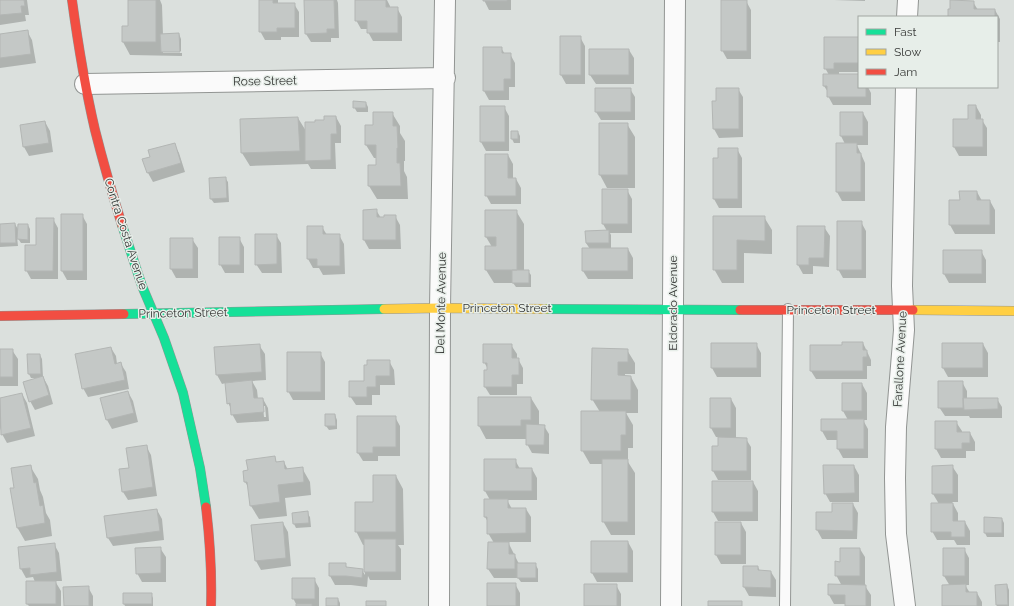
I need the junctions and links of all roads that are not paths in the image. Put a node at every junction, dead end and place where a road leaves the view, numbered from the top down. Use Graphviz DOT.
graph roads {
  1 [pos="72,0"];
  2 [pos="445,0"];
  3 [pos="675,0"];
  4 [pos="908,0"];
  5 [pos="907,16"];
  6 [pos="444,78"];
  7 [pos="85,84"];
  8 [pos="906,88"];
  9 [pos="440,308"];
  10 [pos="673,309"];
  11 [pos="788,309"];
  12 [pos="903,310"];
  13 [pos="1014,311"];
  14 [pos="154,314"];
  15 [pos="0,316"];
  16 [pos="212,606"];
  17 [pos="439,606"];
  18 [pos="671,606"];
  19 [pos="785,606"];
  20 [pos="905,606"];
  1 -- 7 [label="street, Contra Costa Avenue"];
  2 -- 6 [label="street, Del Monte Avenue"];
  3 -- 10 [label="street, Eldorado Avenue"];
  4 -- 5 [label="street"];
  6 -- 7 [label="street, Rose Street"];
  6 -- 9 [label="street, Del Monte Avenue"];
  7 -- 14 [label="street, Contra Costa Avenue"];
  8 -- 12 [label="street, Farallone Avenue"];
  9 -- 10 [label="street, Princeton Street"];
  9 -- 14 [label="street, Princeton Street"];
  9 -- 17 [label="street, Del Monte Avenue"];
  10 -- 11 [label="street, Princeton Street"];
  10 -- 18 [label="street, Eldorado Avenue"];
  11 -- 12 [label="street, Princeton Street"];
  11 -- 19 [label="lane"];
  12 -- 13 [label="street, Princeton Street"];
  12 -- 20 [label="street, Farallone Avenue"];
  14 -- 15 [label="street, Princeton Street"];
  14 -- 16 [label="street, Contra Costa Avenue"];
}
